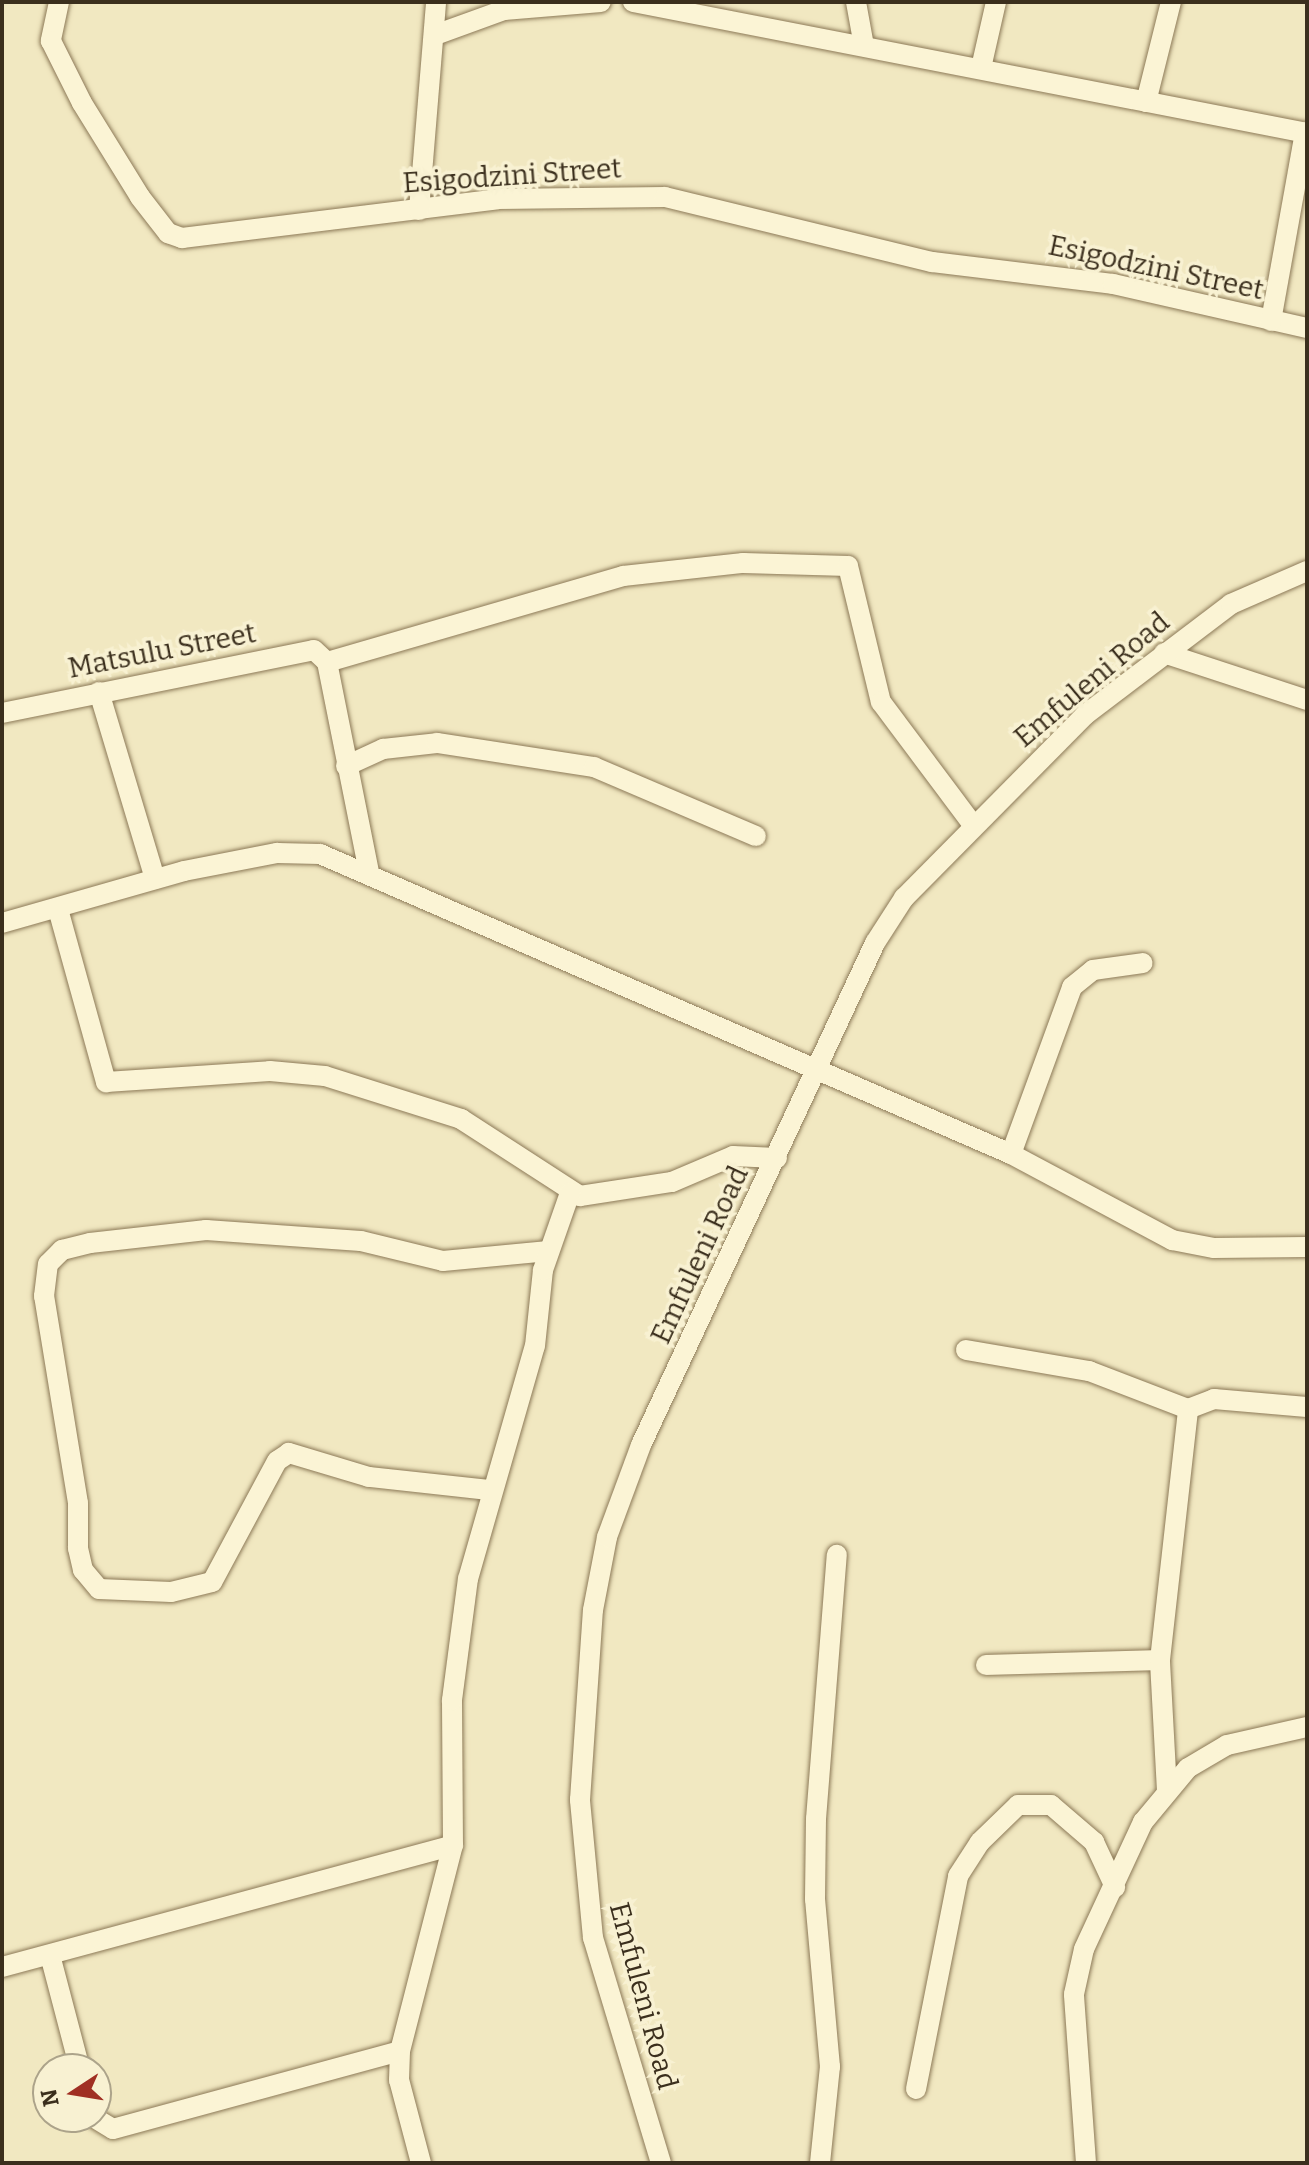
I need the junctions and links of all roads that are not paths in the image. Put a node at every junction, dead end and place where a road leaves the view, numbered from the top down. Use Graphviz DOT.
graph roads {
  1 [pos="59,2"];
  2 [pos="436,2"];
  3 [pos="601,2"];
  4 [pos="633,2"];
  5 [pos="856,2"];
  6 [pos="996,2"];
  7 [pos="1171,2"];
  8 [pos="694,8"];
  9 [pos="435,35"];
  10 [pos="864,46"];
  11 [pos="981,68"];
  12 [pos="1146,102"];
  13 [pos="1306,132"];
  14 [pos="419,210"];
  15 [pos="1271,321"];
  16 [pos="1307,328"];
  17 [pos="1307,571"];
  18 [pos="1164,653"];
  19 [pos="327,662"];
  20 [pos="99,692"];
  21 [pos="1307,700"];
  22 [pos="2,713"];
  23 [pos="346,766"];
  24 [pos="973,825"];
  25 [pos="756,836"];
  26 [pos="369,873"];
  27 [pos="155,879"];
  28 [pos="58,909"];
  29 [pos="2,923"];
  30 [pos="1143,963"];
  31 [pos="818,1074"];
  32 [pos="1011,1154"];
  33 [pos="777,1158"];
  34 [pos="570,1193"];
  35 [pos="1307,1247"];
  36 [pos="549,1251"];
  37 [pos="966,1350"];
  38 [pos="1307,1407"];
  39 [pos="1188,1409"];
  40 [pos="489,1490"];
  41 [pos="837,1555"];
  42 [pos="1160,1660"];
  43 [pos="986,1665"];
  44 [pos="1307,1727"];
  45 [pos="1167,1791"];
  46 [pos="453,1845"];
  47 [pos="1115,1887"];
  48 [pos="50,1955"];
  49 [pos="2,1967"];
  50 [pos="400,2051"];
  51 [pos="76,2053"];
  52 [pos="916,2089"];
  53 [pos="112,2128"];
  54 [pos="421,2163"];
  55 [pos="661,2163"];
  56 [pos="820,2163"];
  57 [pos="1086,2163"];
  1 -- 14 [label="street, Esigodzini Street"];
  2 -- 9 [label="street"];
  3 -- 9 [label="street"];
  4 -- 8 [label="street"];
  5 -- 10 [label="street"];
  6 -- 11 [label="street"];
  7 -- 12 [label="street"];
  8 -- 10 [label="street"];
  9 -- 14 [label="street"];
  10 -- 11 [label="street"];
  11 -- 12 [label="street"];
  12 -- 13 [label="street"];
  13 -- 15 [label="street"];
  14 -- 15 [label="street, Esigodzini Street"];
  15 -- 16 [label="street, Esigodzini Street"];
  17 -- 18 [label="street, Emfuleni Road"];
  18 -- 21 [label="street"];
  18 -- 24 [label="street, Emfuleni Road"];
  19 -- 20 [label="street, Matsulu Street"];
  19 -- 23 [label="street"];
  19 -- 24 [label="street"];
  20 -- 22 [label="street, Matsulu Street"];
  20 -- 27 [label="street"];
  23 -- 25 [label="street"];
  23 -- 26 [label="street"];
  24 -- 31 [label="street, Emfuleni Road"];
  26 -- 27 [label="street"];
  26 -- 31 [label="street"];
  27 -- 28 [label="street"];
  28 -- 29 [label="street"];
  28 -- 34 [label="street"];
  30 -- 32 [label="street"];
  31 -- 32 [label="street"];
  31 -- 33 [label="street, Emfuleni Road"];
  32 -- 35 [label="street"];
  33 -- 34 [label="street"];
  33 -- 55 [label="street, Emfuleni Road"];
  34 -- 36 [label="street"];
  36 -- 40 [label="street"];
  36 -- 40 [label="street"];
  37 -- 39 [label="street"];
  38 -- 39 [label="street"];
  39 -- 42 [label="street"];
  40 -- 46 [label="street"];
  41 -- 56 [label="street"];
  42 -- 43 [label="street"];
  42 -- 45 [label="street"];
  44 -- 45 [label="street"];
  45 -- 47 [label="street"];
  46 -- 48 [label="street"];
  46 -- 50 [label="street"];
  47 -- 52 [label="street"];
  47 -- 57 [label="street"];
  48 -- 49 [label="street"];
  48 -- 51 [label="street"];
  50 -- 53 [label="street"];
  50 -- 54 [label="street"];
}
